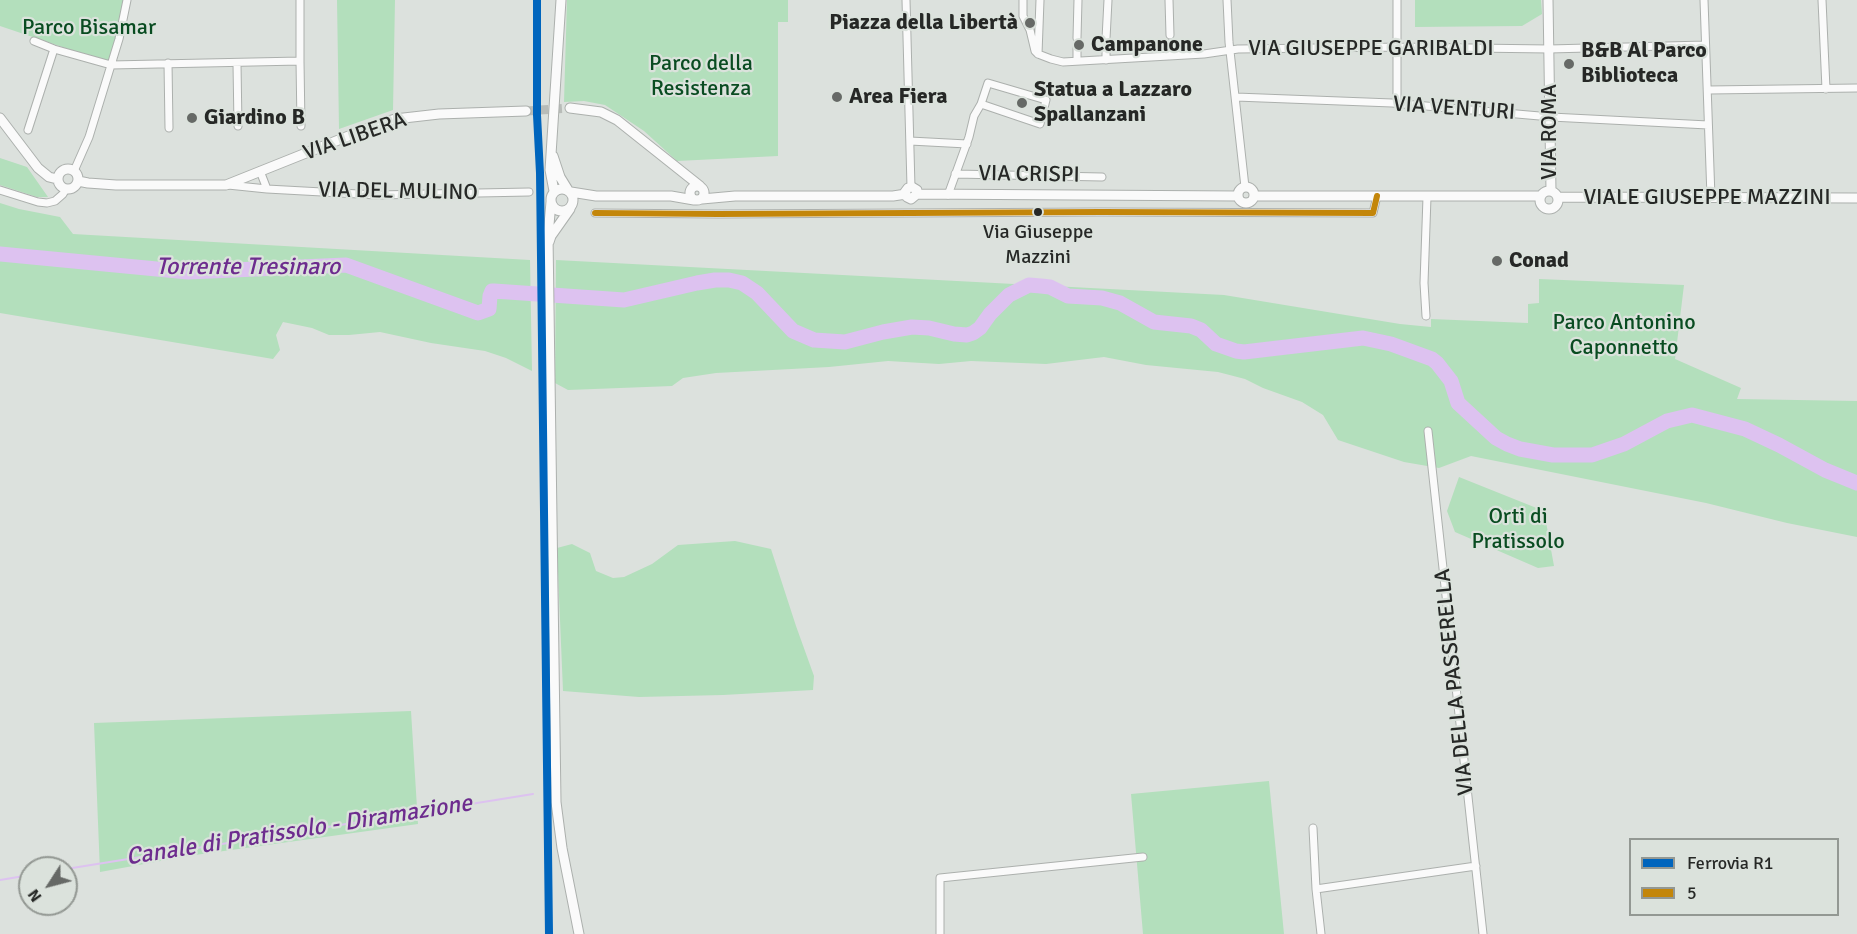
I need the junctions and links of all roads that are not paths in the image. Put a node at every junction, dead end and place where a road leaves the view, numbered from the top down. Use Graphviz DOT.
graph roads {
  1 [pos="127,0"];
  2 [pos="300,0"];
  3 [pos="561,0"];
  4 [pos="906,0"];
  5 [pos="1023,0"];
  6 [pos="1040,0"];
  7 [pos="1078,0"];
  8 [pos="1108,0"];
  9 [pos="1169,0"];
  10 [pos="1227,0"];
  11 [pos="1397,0"];
  12 [pos="1548,0"];
  13 [pos="1704,0"];
  14 [pos="1822,0"];
  15 [pos="1077,38"];
  16 [pos="1106,39"];
  17 [pos="34,41"];
  18 [pos="1705,45"];
  19 [pos="1396,47"];
  20 [pos="1077,48"];
  21 [pos="54,49"];
  22 [pos="1106,49"];
  23 [pos="1230,49"];
  24 [pos="1550,49"];
  25 [pos="1038,54"];
  26 [pos="1171,56"];
  27 [pos="1106,60"];
  28 [pos="300,61"];
  29 [pos="1077,61"];
  30 [pos="168,63"];
  31 [pos="237,63"];
  32 [pos="111,65"];
  33 [pos="1857,88"];
  34 [pos="1826,89"];
  35 [pos="1709,90"];
  36 [pos="1236,98"];
  37 [pos="981,104"];
  38 [pos="1397,104"];
  39 [pos="570,108"];
  40 [pos="526,111"];
  41 [pos="1551,117"];
  42 [pos="0,118"];
  43 [pos="1708,125"];
  44 [pos="238,126"];
  45 [pos="302,126"];
  46 [pos="169,128"];
  47 [pos="28,130"];
  48 [pos="910,141"];
  49 [pos="967,144"];
  50 [pos="551,147"];
  51 [pos="74,171"];
  52 [pos="260,171"];
  53 [pos="955,174"];
  54 [pos="1102,177"];
  55 [pos="57,179"];
  56 [pos="78,181"];
  57 [pos="226,185"];
  58 [pos="1245,187"];
  59 [pos="66,189"];
  60 [pos="267,189"];
  61 [pos="0,190"];
  62 [pos="554,191"];
  63 [pos="569,191"];
  64 [pos="529,192"];
  65 [pos="911,192"];
  66 [pos="697,193"];
  67 [pos="1554,194"];
  68 [pos="948,195"];
  69 [pos="596,196"];
  70 [pos="1238,196"];
  71 [pos="1254,196"];
  72 [pos="1377,196"];
  73 [pos="1427,196"];
  74 [pos="1541,196"];
  75 [pos="1711,197"];
  76 [pos="1857,198"];
  77 [pos="551,202"];
  78 [pos="571,207"];
  79 [pos="595,213"];
  80 [pos="549,247"];
  81 [pos="1426,316"];
  82 [pos="1428,431"];
  83 [pos="1313,828"];
  84 [pos="1143,857"];
  85 [pos="1476,866"];
  86 [pos="1316,889"];
  87 [pos="579,934"];
  88 [pos="940,934"];
  89 [pos="1321,934"];
  90 [pos="1483,934"];
  1 -- 32 [label="street"];
  2 -- 28 [label="street"];
  3 -- 50 [label="street"];
  4 -- 48 [label="street"];
  5 -- 25 [label="street"];
  6 -- 25 [label="street"];
  7 -- 15 [label="street"];
  8 -- 16 [label="street"];
  9 -- 26 [label="street"];
  10 -- 23 [label="street"];
  11 -- 19 [label="street"];
  12 -- 24 [label="street, VIA ROMA"];
  13 -- 18 [label="street"];
  14 -- 34 [label="street"];
  17 -- 21 [label="street"];
  18 -- 24 [label="street, VIA GIUSEPPE GARIBALDI"];
  18 -- 35 [label="street"];
  19 -- 23 [label="street, VIA GIUSEPPE GARIBALDI"];
  19 -- 24 [label="street, VIA GIUSEPPE GARIBALDI"];
  19 -- 38 [label="street"];
  20 -- 29 [label="street"];
  21 -- 32 [label="street"];
  21 -- 47 [label="street"];
  22 -- 27 [label="street"];
  23 -- 26 [label="street, VIA GIUSEPPE GARIBALDI"];
  23 -- 36 [label="street"];
  24 -- 41 [label="street, VIA ROMA"];
  25 -- 29 [label="street, VIA GIUSEPPE GARIBALDI"];
  26 -- 27 [label="street, VIA GIUSEPPE GARIBALDI"];
  27 -- 29 [label="street, VIA GIUSEPPE GARIBALDI"];
  28 -- 31 [label="street"];
  28 -- 45 [label="street"];
  30 -- 31 [label="street"];
  30 -- 32 [label="street"];
  30 -- 46 [label="street"];
  31 -- 44 [label="street"];
  32 -- 51 [label="street"];
  33 -- 34 [label="street"];
  34 -- 35 [label="street"];
  35 -- 43 [label="street"];
  36 -- 38 [label="street, VIA VENTURI"];
  36 -- 58 [label="street"];
  37 -- 37 [label="street"];
  37 -- 49 [label="street"];
  38 -- 41 [label="street, VIA VENTURI"];
  39 -- 66 [label="street"];
  40 -- 52 [label="street, VIA LIBERA"];
  41 -- 43 [label="street, VIA VENTURI"];
  41 -- 67 [label="street, VIA ROMA"];
  42 -- 55 [label="street"];
  43 -- 75 [label="street"];
  48 -- 49 [label="street"];
  48 -- 65 [label="street"];
  49 -- 53 [label="street"];
  50 -- 62 [label="street"];
  50 -- 63 [label="street"];
  51 -- 55 [label="street"];
  51 -- 56 [label="street"];
  52 -- 57 [label="street, VIA LIBERA"];
  52 -- 60 [label="street"];
  53 -- 54 [label="street, VIA CRISPI"];
  53 -- 68 [label="street"];
  55 -- 59 [label="street"];
  56 -- 57 [label="street, VIA DEL MULINO"];
  56 -- 59 [label="street"];
  57 -- 60 [label="street, VIA DEL MULINO"];
  58 -- 70 [label="street"];
  58 -- 71 [label="street"];
  59 -- 61 [label="street"];
  60 -- 64 [label="street, VIA DEL MULINO"];
  62 -- 63 [label="street"];
  62 -- 77 [label="street"];
  63 -- 69 [label="street"];
  63 -- 78 [label="street"];
  65 -- 66 [label="street"];
  65 -- 68 [label="street"];
  66 -- 69 [label="street"];
  67 -- 74 [label="street, VIALE GIUSEPPE MAZZINI"];
  67 -- 74 [label="street, VIALE GIUSEPPE MAZZINI"];
  67 -- 75 [label="street, VIALE GIUSEPPE MAZZINI"];
  68 -- 70 [label="street"];
  69 -- 78 [label="street"];
  70 -- 71 [label="street"];
  71 -- 72 [label="street, VIALE GIUSEPPE MAZZINI"];
  72 -- 73 [label="street, VIALE GIUSEPPE MAZZINI"];
  72 -- 79 [label="street"];
  73 -- 74 [label="street, VIALE GIUSEPPE MAZZINI"];
  73 -- 81 [label="street"];
  75 -- 76 [label="street, VIALE GIUSEPPE MAZZINI"];
  77 -- 78 [label="street"];
  77 -- 80 [label="street"];
  78 -- 80 [label="street"];
  80 -- 87 [label="street"];
  82 -- 85 [label="street, VIA DELLA PASSERELLA"];
  83 -- 86 [label="street"];
  84 -- 88 [label="street"];
  85 -- 86 [label="street"];
  85 -- 90 [label="street, VIA DELLA PASSERELLA"];
  86 -- 89 [label="street"];
}
